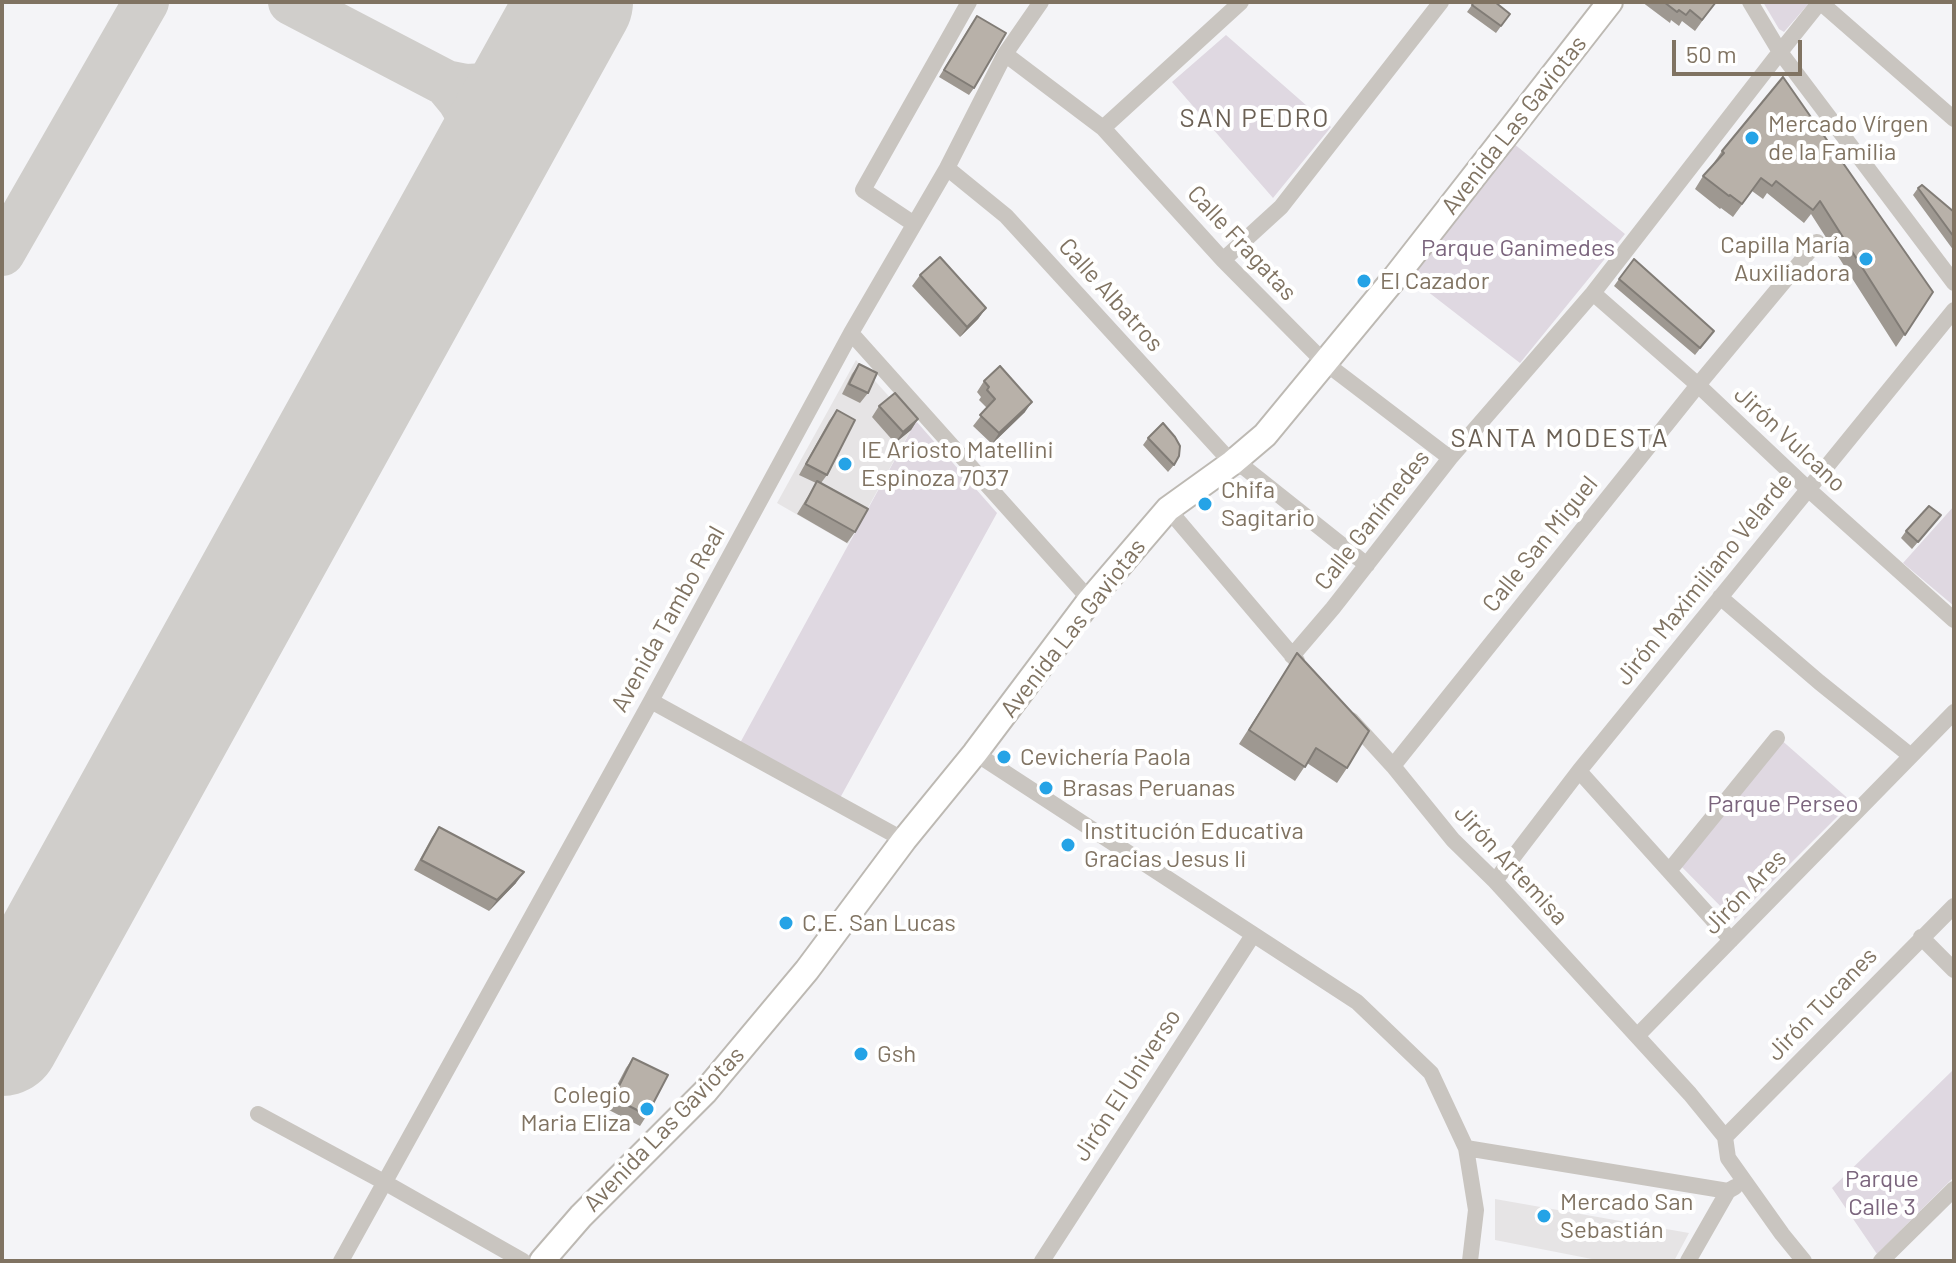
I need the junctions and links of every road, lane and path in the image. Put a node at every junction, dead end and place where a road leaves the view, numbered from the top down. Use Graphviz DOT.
graph roads {
  1 [pos="969,2"];
  2 [pos="1041,2"];
  3 [pos="1241,2"];
  4 [pos="1441,2"];
  5 [pos="1610,2"];
  6 [pos="1750,2"];
  7 [pos="1820,2"];
  8 [pos="1780,52"];
  9 [pos="1005,54"];
  10 [pos="1954,119"];
  11 [pos="1103,128"];
  12 [pos="947,168"];
  13 [pos="914,224"];
  14 [pos="1817,242"];
  15 [pos="1223,260"];
  16 [pos="1954,283"];
  17 [pos="1593,293"];
  18 [pos="1954,310"];
  19 [pos="851,333"];
  20 [pos="1324,362"];
  21 [pos="1698,385"];
  22 [pos="1450,458"];
  23 [pos="1232,463"];
  24 [pos="1808,489"];
  25 [pos="1168,509"];
  26 [pos="1367,565"];
  27 [pos="1720,597"];
  28 [pos="1090,600"];
  29 [pos="1954,620"];
  30 [pos="1292,656"];
  31 [pos="1312,678"];
  32 [pos="651,701"];
  33 [pos="1342,711"];
  34 [pos="1954,712"];
  35 [pos="1777,738"];
  36 [pos="975,753"];
  37 [pos="1911,756"];
  38 [pos="1393,766"];
  39 [pos="1579,771"];
  40 [pos="904,840"];
  41 [pos="1669,871"];
  42 [pos="1495,881"];
  43 [pos="1954,906"];
  44 [pos="1253,935"];
  45 [pos="1921,937"];
  46 [pos="1731,940"];
  47 [pos="1954,970"];
  48 [pos="1637,1036"];
  49 [pos="258,1114"];
  50 [pos="1725,1137"];
  51 [pos="1466,1148"];
  52 [pos="384,1182"];
  53 [pos="1748,1186"];
  54 [pos="1954,1189"];
  55 [pos="1728,1191"];
  56 [pos="341,1261"];
  57 [pos="523,1261"];
  58 [pos="542,1261"];
  59 [pos="1042,1261"];
  60 [pos="1470,1261"];
  61 [pos="1688,1261"];
  62 [pos="1804,1261"];
  63 [pos="1881,1261"];
  1 -- 13 [label="street"];
  2 -- 9 [label="street, Avenida Tambo Real"];
  3 -- 11 [label="street"];
  4 -- 15 [label="street"];
  5 -- 20 [label="street, Avenida Las Gaviotas"];
  6 -- 8 [label="street"];
  7 -- 8 [label="street, Calle Ganímedes"];
  7 -- 10 [label="street"];
  8 -- 16 [label="street"];
  8 -- 17 [label="street, Calle Ganímedes"];
  9 -- 11 [label="street, Calle Fragatas"];
  9 -- 12 [label="street, Avenida Tambo Real"];
  11 -- 15 [label="street, Calle Fragatas"];
  12 -- 13 [label="street, Avenida Tambo Real"];
  12 -- 23 [label="street, Calle Albatros"];
  13 -- 19 [label="street, Avenida Tambo Real"];
  14 -- 21 [label="street, Calle San Miguel"];
  15 -- 20 [label="street, Calle Fragatas"];
  17 -- 21 [label="street, Jirón Vulcano"];
  17 -- 22 [label="street, Calle Ganímedes"];
  18 -- 24 [label="street, Jirón Maximiliano Velarde"];
  19 -- 28 [label="street"];
  19 -- 32 [label="street, Avenida Tambo Real"];
  20 -- 22 [label="street, Calle Fragatas"];
  20 -- 23 [label="street, Avenida Las Gaviotas"];
  21 -- 24 [label="street, Jirón Vulcano"];
  21 -- 38 [label="street, Calle San Miguel"];
  22 -- 26 [label="street, Calle Ganímedes"];
  23 -- 25 [label="street, Avenida Las Gaviotas"];
  23 -- 26 [label="street, Calle Albatros"];
  24 -- 27 [label="street, Jirón Maximiliano Velarde"];
  24 -- 29 [label="street, Jirón Vulcano"];
  25 -- 28 [label="street, Avenida Las Gaviotas"];
  25 -- 30 [label="street"];
  26 -- 30 [label="street, Calle Ganímedes"];
  27 -- 37 [label="street"];
  27 -- 39 [label="street, Jirón Maximiliano Velarde"];
  28 -- 36 [label="street, Avenida Las Gaviotas"];
  30 -- 31 [label="street"];
  32 -- 40 [label="street"];
  32 -- 52 [label="street, Avenida Tambo Real"];
  33 -- 38 [label="street, Jirón Artemisa"];
  34 -- 37 [label="street, Jirón Ares"];
  35 -- 41 [label="street"];
  36 -- 40 [label="street, Avenida Las Gaviotas"];
  36 -- 44 [label="street"];
  37 -- 46 [label="street, Jirón Ares"];
  38 -- 42 [label="street, Jirón Artemisa"];
  39 -- 41 [label="street"];
  39 -- 42 [label="street, Jirón Maximiliano Velarde"];
  40 -- 58 [label="street, Avenida Las Gaviotas"];
  41 -- 46 [label="street"];
  42 -- 48 [label="street, Jirón Artemisa"];
  43 -- 45 [label="street, Jirón Tucanes"];
  44 -- 51 [label="street"];
  44 -- 59 [label="street, Jirón El Universo"];
  45 -- 47 [label="street"];
  45 -- 50 [label="street, Jirón Tucanes"];
  46 -- 48 [label="street, Jirón Ares"];
  48 -- 50 [label="street, Jirón Artemisa"];
  49 -- 52 [label="street"];
  50 -- 53 [label="street, Jirón Artemisa"];
  51 -- 55 [label="street"];
  51 -- 60 [label="street"];
  52 -- 56 [label="street, Avenida Tambo Real"];
  52 -- 57 [label="street"];
  53 -- 55 [label="street"];
  53 -- 62 [label="street, Jirón Artemisa"];
  54 -- 63 [label="street"];
  55 -- 61 [label="street"];
}
